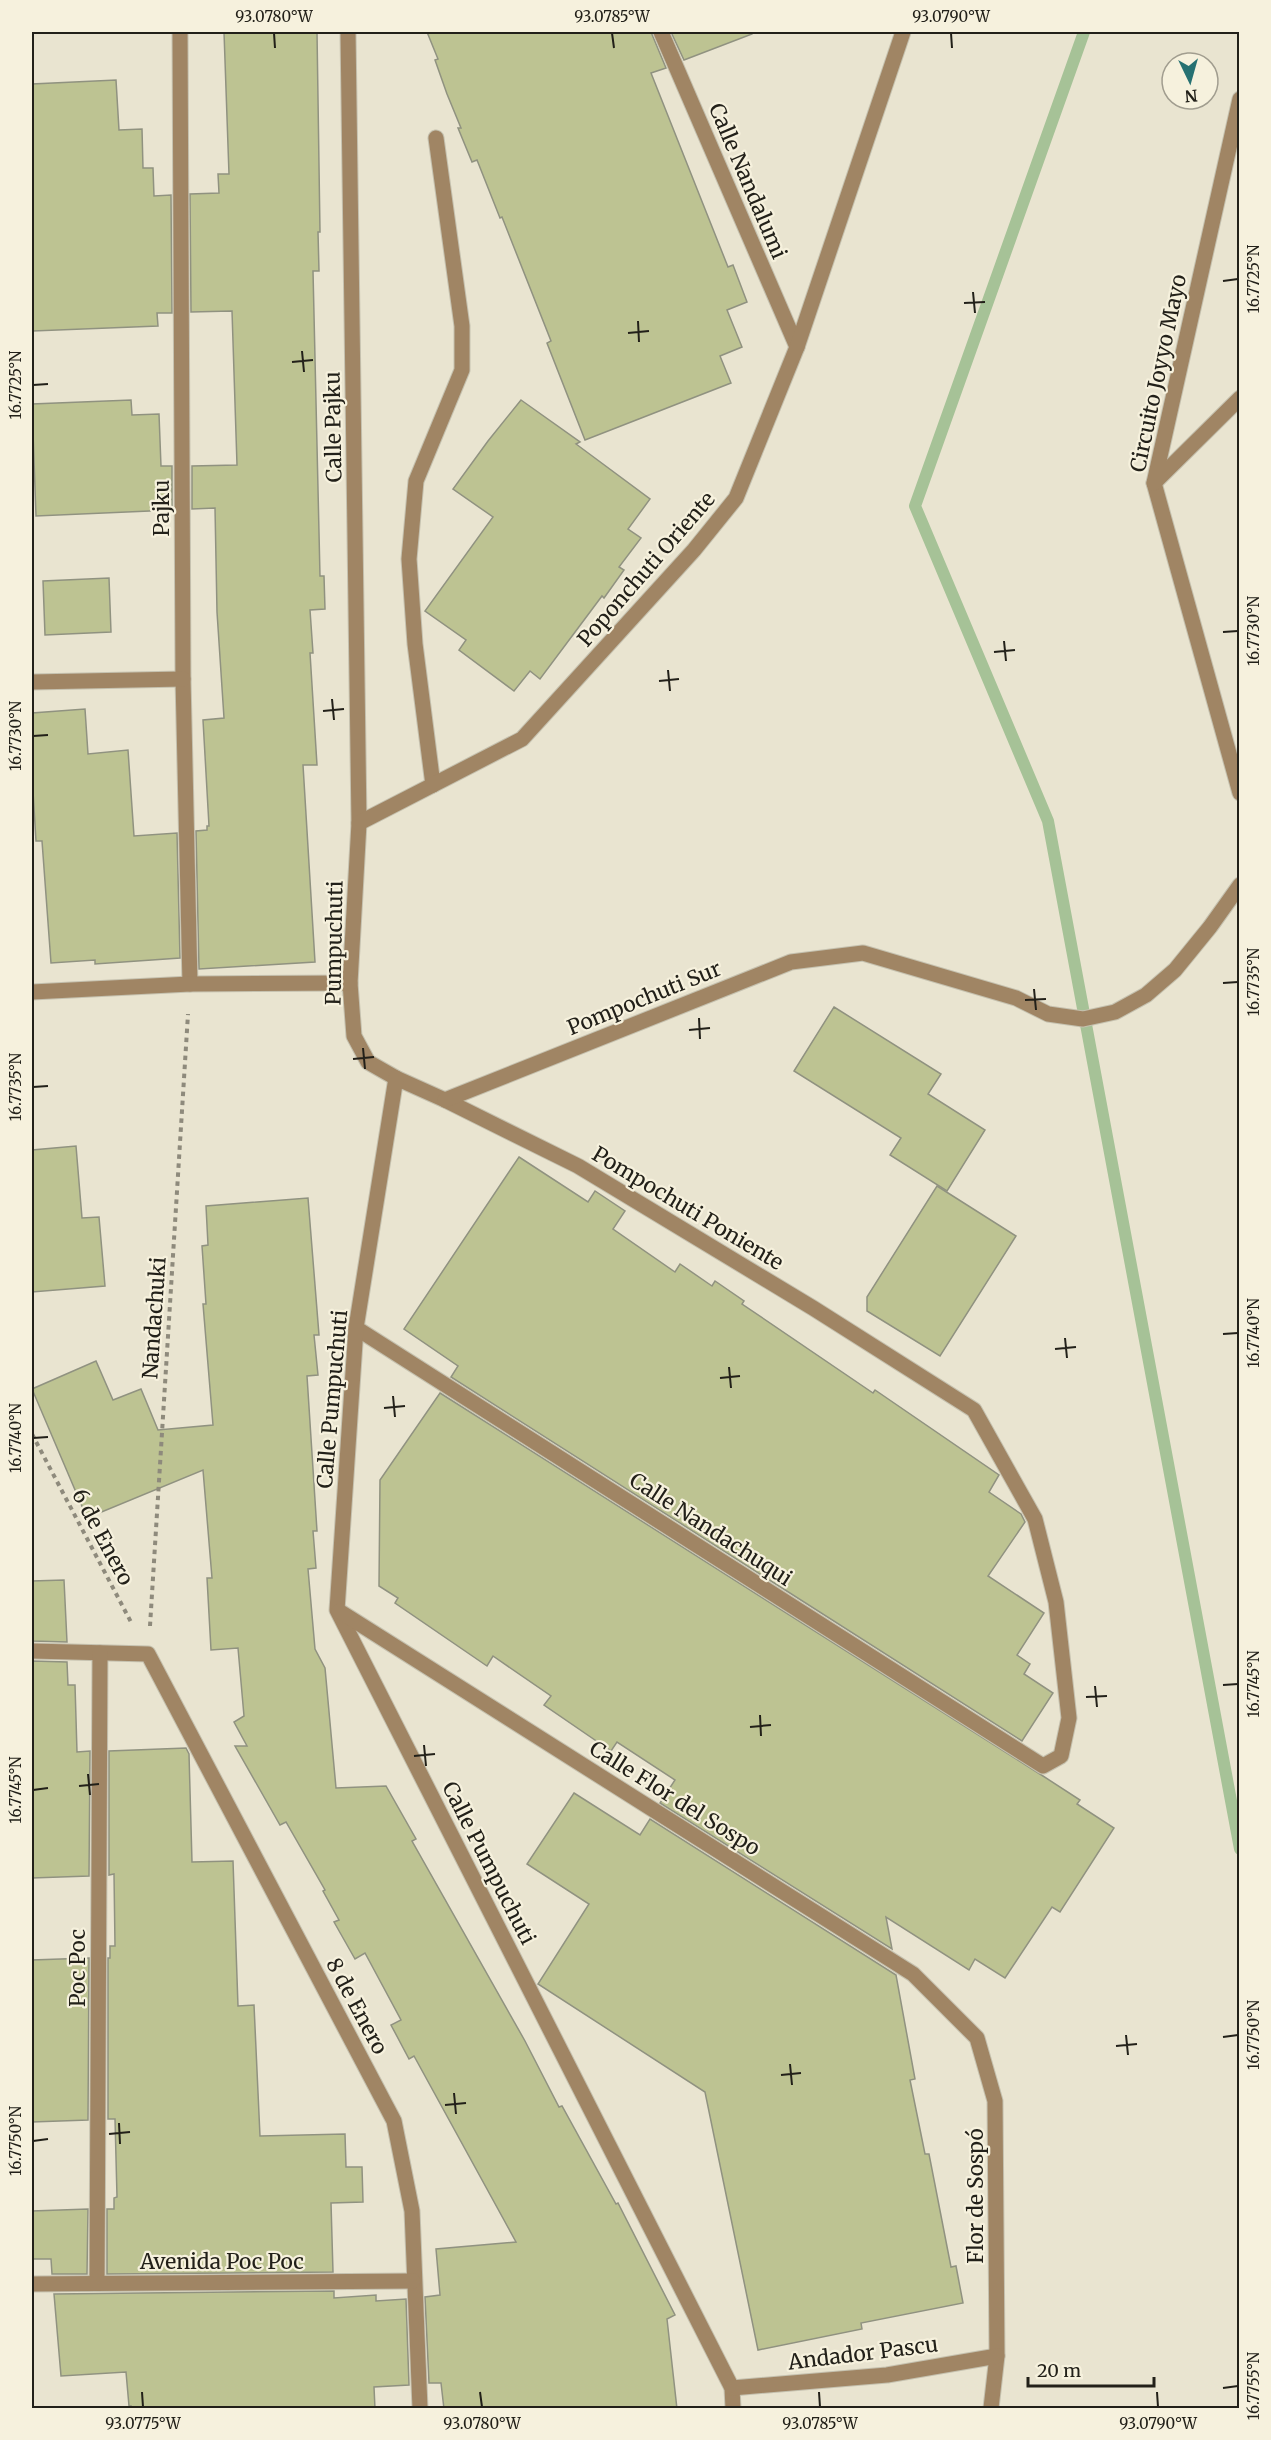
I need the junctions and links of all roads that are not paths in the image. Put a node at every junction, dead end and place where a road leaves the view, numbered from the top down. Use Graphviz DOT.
graph roads {
  1 [pos="180,32"];
  2 [pos="348,32"];
  3 [pos="661,32"];
  4 [pos="903,32"];
  5 [pos="1239,99"];
  6 [pos="436,138"];
  7 [pos="798,347"];
  8 [pos="1239,398"];
  9 [pos="1154,483"];
  10 [pos="183,679"];
  11 [pos="32,682"];
  12 [pos="433,785"];
  13 [pos="1239,789"];
  14 [pos="359,823"];
  15 [pos="1239,885"];
  16 [pos="350,983"];
  17 [pos="189,984"];
  18 [pos="32,992"];
  19 [pos="368,1062"];
  20 [pos="396,1078"];
  21 [pos="445,1100"];
  22 [pos="356,1328"];
  23 [pos="337,1610"];
  24 [pos="32,1651"];
  25 [pos="100,1653"];
  26 [pos="1043,1767"];
  27 [pos="977,2038"];
  28 [pos="413,2281"];
  29 [pos="97,2283"];
  30 [pos="32,2284"];
  31 [pos="997,2356"];
  32 [pos="732,2388"];
  33 [pos="420,2409"];
  34 [pos="733,2409"];
  35 [pos="991,2409"];
  1 -- 10 [label="street, Pajku"];
  2 -- 14 [label="street, Calle Pajku"];
  3 -- 7 [label="street, Calle Nandalumi"];
  4 -- 7 [label="street, Poponchuti Oriente"];
  5 -- 9 [label="street, Circuito Joyyo Mayo"];
  6 -- 12 [label="street"];
  7 -- 12 [label="street, Poponchuti Oriente"];
  8 -- 9 [label="street"];
  9 -- 13 [label="street, Circuito Joyyo Mayo"];
  10 -- 11 [label="street"];
  10 -- 17 [label="street, Pajku"];
  12 -- 14 [label="street, Poponchuti Oriente"];
  14 -- 16 [label="street, Pumpuchuti"];
  15 -- 21 [label="street, Pompochuti Sur"];
  16 -- 17 [label="street"];
  16 -- 19 [label="street, Pumpuchuti"];
  17 -- 18 [label="street"];
  19 -- 20 [label="street, Pompochuti Poniente"];
  20 -- 21 [label="street, Pompochuti Poniente"];
  20 -- 22 [label="street, Calle Pumpuchuti"];
  21 -- 26 [label="street, Pompochuti Poniente"];
  22 -- 23 [label="street, Calle Pumpuchuti"];
  22 -- 26 [label="street, Calle Nandachuqui"];
  23 -- 27 [label="street, Calle Flor del Sospo"];
  23 -- 32 [label="street, Calle Pumpuchuti"];
  24 -- 25 [label="street"];
  25 -- 28 [label="street, 8 de Enero"];
  25 -- 29 [label="street, Poc Poc"];
  27 -- 31 [label="street, Flor de Sospó"];
  28 -- 29 [label="street, Avenida Poc Poc"];
  28 -- 33 [label="street, 8 de Enero"];
  29 -- 30 [label="street, Avenida Poc Poc"];
  31 -- 32 [label="street, Andador Pascu"];
  31 -- 35 [label="street"];
  32 -- 34 [label="street"];
}
